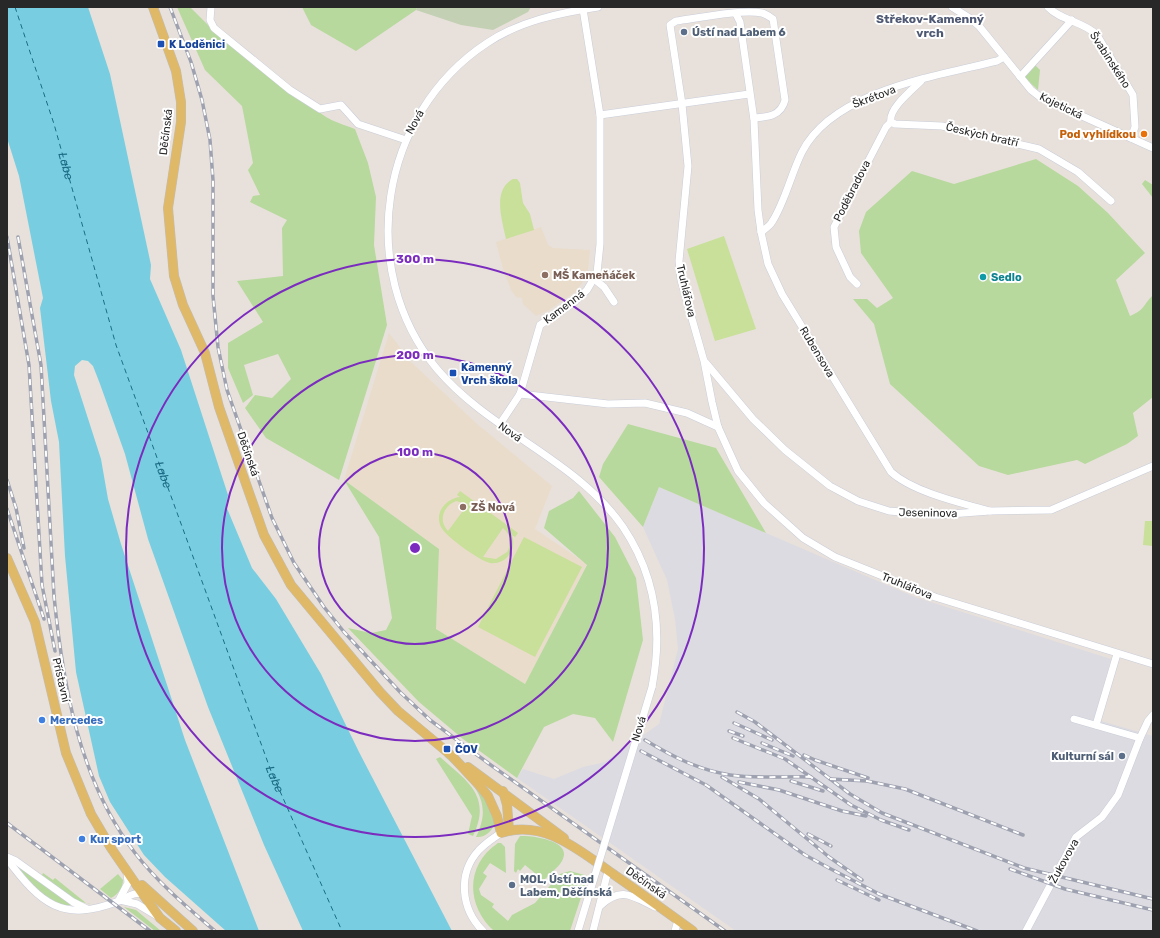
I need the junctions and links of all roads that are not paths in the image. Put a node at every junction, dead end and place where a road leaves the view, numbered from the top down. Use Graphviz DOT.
graph roads {
  1 [pos="152,7"];
  2 [pos="211,7"];
  3 [pos="598,7"];
  4 [pos="952,7"];
  5 [pos="1048,7"];
  6 [pos="583,10"];
  7 [pos="736,14"];
  8 [pos="1072,20"];
  9 [pos="1004,57"];
  10 [pos="1020,77"];
  11 [pos="922,79"];
  12 [pos="749,94"];
  13 [pos="682,104"];
  14 [pos="600,115"];
  15 [pos="754,118"];
  16 [pos="891,122"];
  17 [pos="1131,138"];
  18 [pos="406,140"];
  19 [pos="1153,148"];
  20 [pos="1111,202"];
  21 [pos="761,232"];
  22 [pos="594,279"];
  23 [pos="857,284"];
  24 [pos="614,302"];
  25 [pos="704,361"];
  26 [pos="520,394"];
  27 [pos="500,424"];
  28 [pos="718,427"];
  29 [pos="1153,466"];
  30 [pos="990,511"];
  31 [pos="7,558"];
  32 [pos="1117,654"];
  33 [pos="1153,664"];
  34 [pos="1153,715"];
  35 [pos="1074,719"];
  36 [pos="1096,725"];
  37 [pos="1140,738"];
  38 [pos="452,756"];
  39 [pos="503,791"];
  40 [pos="505,832"];
  41 [pos="572,845"];
  42 [pos="7,858"];
  43 [pos="127,870"];
  44 [pos="608,871"];
  45 [pos="142,893"];
  46 [pos="155,898"];
  47 [pos="119,900"];
  48 [pos="600,906"];
  49 [pos="89,910"];
  50 [pos="674,917"];
  51 [pos="160,918"];
  52 [pos="176,931"];
  53 [pos="193,931"];
  54 [pos="482,931"];
  55 [pos="578,931"];
  56 [pos="593,931"];
  57 [pos="675,931"];
  58 [pos="693,931"];
  59 [pos="1026,931"];
  1 -- 38 [label="main road, Děčínská"];
  2 -- 18 [label="street"];
  3 -- 6 [label="street, Nová"];
  4 -- 9 [label="street, Kojetická"];
  5 -- 8 [label="street, Švabinského"];
  6 -- 14 [label="street"];
  6 -- 18 [label="street, Nová"];
  7 -- 12 [label="street, Rubensova"];
  7 -- 13 [label="street, Truhlářova"];
  7 -- 15 [label="street"];
  8 -- 10 [label="street"];
  8 -- 17 [label="street, Švabinského"];
  9 -- 10 [label="street, Kojetická"];
  9 -- 11 [label="street, Škrétova"];
  10 -- 17 [label="street, Kojetická"];
  11 -- 16 [label="street"];
  11 -- 21 [label="street, Škrétova"];
  12 -- 13 [label="street"];
  12 -- 15 [label="street, Rubensova"];
  13 -- 14 [label="street"];
  13 -- 25 [label="street, Truhlářova"];
  14 -- 22 [label="street, Kamenná"];
  15 -- 21 [label="street, Rubensova"];
  16 -- 20 [label="street, Českých bratří"];
  16 -- 23 [label="street, Poděbradova"];
  17 -- 19 [label="street, Kojetická"];
  18 -- 27 [label="street, Nová"];
  21 -- 30 [label="street, Rubensova"];
  22 -- 24 [label="street"];
  22 -- 26 [label="street, Kamenná"];
  25 -- 28 [label="street, Truhlářova"];
  25 -- 30 [label="street, Jeseninova"];
  26 -- 27 [label="street, Kamenná"];
  26 -- 28 [label="street"];
  27 -- 55 [label="street, Nová, bridge"];
  28 -- 32 [label="street, Truhlářova"];
  29 -- 30 [label="street, Jeseninova"];
  31 -- 43 [label="main road, Přístavní"];
  32 -- 33 [label="street, Truhlářova"];
  32 -- 36 [label="street"];
  34 -- 37 [label="street, Žukovova"];
  35 -- 36 [label="street"];
  36 -- 37 [label="street"];
  37 -- 59 [label="street, Žukovova"];
  38 -- 39 [label="main road"];
  38 -- 40 [label="main road, Děčínská"];
  39 -- 40 [label="main road"];
  39 -- 41 [label="main road"];
  40 -- 41 [label="main road, Děčínská"];
  40 -- 54 [label="street"];
  41 -- 44 [label="main road, Děčínská"];
  42 -- 49 [label="street"];
  42 -- 49 [label="street"];
  43 -- 45 [label="main road, Přístavní"];
  43 -- 46 [label="main road, Přístavní"];
  43 -- 47 [label="street"];
  44 -- 48 [label="street, Děčínská"];
  44 -- 50 [label="main road, Děčínská"];
  45 -- 46 [label="street"];
  45 -- 47 [label="street"];
  45 -- 51 [label="main road, Přístavní"];
  46 -- 53 [label="main road, Přístavní"];
  47 -- 49 [label="street"];
  47 -- 51 [label="street"];
  48 -- 50 [label="street, Děčínská"];
  48 -- 56 [label="street, Děčínská"];
  50 -- 57 [label="street"];
  50 -- 58 [label="main road, Děčínská"];
  51 -- 52 [label="main road, Přístavní"];
}
